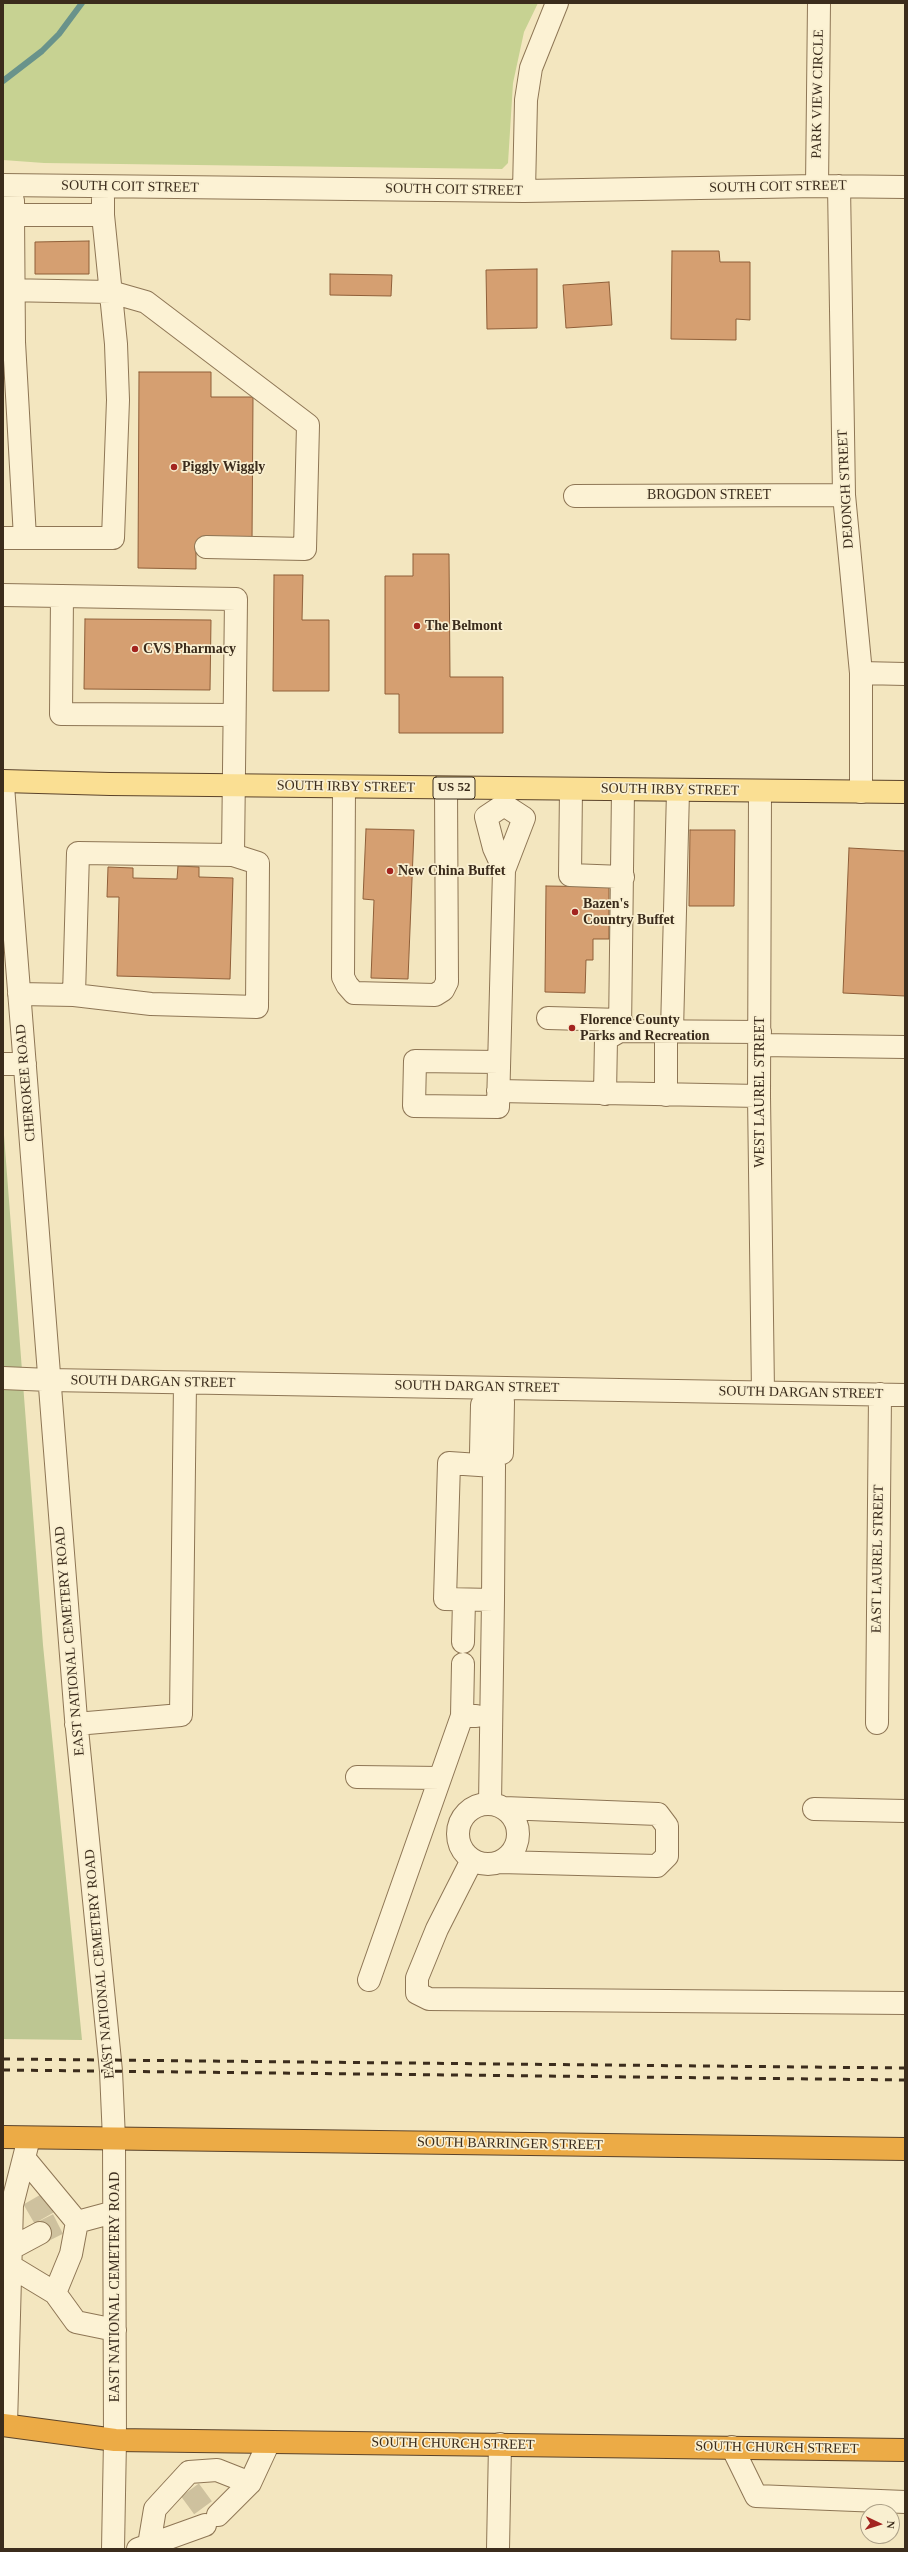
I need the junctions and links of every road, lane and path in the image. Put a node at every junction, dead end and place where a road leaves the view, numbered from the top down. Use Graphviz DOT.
graph roads {
  1 [pos="556,3"];
  2 [pos="819,3"];
  3 [pos="8,185"];
  4 [pos="103,186"];
  5 [pos="817,186"];
  6 [pos="839,186"];
  7 [pos="905,187"];
  8 [pos="524,191"];
  9 [pos="13,215"];
  10 [pos="103,215"];
  11 [pos="7,290"];
  12 [pos="111,292"];
  13 [pos="844,495"];
  14 [pos="575,496"];
  15 [pos="3,538"];
  16 [pos="25,538"];
  17 [pos="206,547"];
  18 [pos="3,595"];
  19 [pos="62,596"];
  20 [pos="861,673"];
  21 [pos="905,674"];
  22 [pos="234,715"];
  23 [pos="3,781"];
  24 [pos="3,786"];
  25 [pos="232,786"];
  26 [pos="344,787"];
  27 [pos="446,788"];
  28 [pos="571,789"];
  29 [pos="623,790"];
  30 [pos="678,791"];
  31 [pos="760,791"];
  32 [pos="861,792"];
  33 [pos="905,792"];
  34 [pos="504,797"];
  35 [pos="233,855"];
  36 [pos="622,877"];
  37 [pos="7,901"];
  38 [pos="13,982"];
  39 [pos="74,995"];
  40 [pos="548,1018"];
  41 [pos="621,1025"];
  42 [pos="669,1031"];
  43 [pos="760,1038"];
  44 [pos="905,1047"];
  45 [pos="499,1062"];
  46 [pos="3,1064"];
  47 [pos="26,1064"];
  48 [pos="498,1090"];
  49 [pos="605,1094"];
  50 [pos="666,1095"];
  51 [pos="759,1096"];
  52 [pos="3,1378"];
  53 [pos="49,1380"];
  54 [pos="185,1383"];
  55 [pos="493,1392"];
  56 [pos="763,1392"];
  57 [pos="880,1394"];
  58 [pos="905,1395"];
  59 [pos="493,1461"];
  60 [pos="464,1600"];
  61 [pos="493,1600"];
  62 [pos="463,1642"];
  63 [pos="463,1664"];
  64 [pos="462,1716"];
  65 [pos="491,1716"];
  66 [pos="877,1723"];
  67 [pos="76,1724"];
  68 [pos="357,1777"];
  69 [pos="440,1778"];
  70 [pos="497,1806"];
  71 [pos="814,1809"];
  72 [pos="905,1811"];
  73 [pos="472,1860"];
  74 [pos="500,1862"];
  75 [pos="369,1980"];
  76 [pos="905,2003"];
  77 [pos="3,2138"];
  78 [pos="114,2139"];
  79 [pos="27,2148"];
  80 [pos="905,2149"];
  81 [pos="9,2198"];
  82 [pos="114,2212"];
  83 [pos="62,2224"];
  84 [pos="12,2258"];
  85 [pos="55,2294"];
  86 [pos="115,2330"];
  87 [pos="5,2425"];
  88 [pos="115,2440"];
  89 [pos="269,2442"];
  90 [pos="500,2444"];
  91 [pos="732,2447"];
  92 [pos="905,2450"];
  93 [pos="250,2483"];
  94 [pos="905,2502"];
  95 [pos="143,2547"];
  96 [pos="113,2549"];
  97 [pos="498,2549"];
  1 -- 8 [label="street"];
  2 -- 5 [label="street, PARK VIEW CIRCLE"];
  3 -- 4 [label="street, SOUTH COIT STREET"];
  3 -- 9 [label="street"];
  4 -- 8 [label="street, SOUTH COIT STREET"];
  4 -- 10 [label="street"];
  5 -- 6 [label="street, SOUTH COIT STREET"];
  5 -- 8 [label="street, SOUTH COIT STREET"];
  6 -- 7 [label="street, SOUTH COIT STREET"];
  6 -- 13 [label="street, DEJONGH STREET"];
  9 -- 10 [label="street"];
  9 -- 11 [label="street"];
  10 -- 12 [label="street"];
  11 -- 12 [label="street"];
  11 -- 16 [label="street"];
  12 -- 16 [label="street"];
  12 -- 17 [label="street"];
  13 -- 14 [label="street, BROGDON STREET"];
  13 -- 20 [label="street, DEJONGH STREET"];
  15 -- 16 [label="street"];
  18 -- 19 [label="street"];
  19 -- 22 [label="street"];
  19 -- 22 [label="street"];
  20 -- 21 [label="street"];
  20 -- 32 [label="street, DEJONGH STREET"];
  22 -- 25 [label="street"];
  23 -- 25 [label="main road, SOUTH IRBY STREET / US 52"];
  24 -- 37 [label="street, CHEROKEE ROAD"];
  25 -- 26 [label="main road, SOUTH IRBY STREET / US 52"];
  25 -- 35 [label="street"];
  26 -- 27 [label="main road, SOUTH IRBY STREET / US 52"];
  26 -- 27 [label="street"];
  27 -- 34 [label="main road, SOUTH IRBY STREET / US 52"];
  28 -- 29 [label="main road, SOUTH IRBY STREET / US 52"];
  28 -- 34 [label="main road, SOUTH IRBY STREET / US 52"];
  28 -- 36 [label="street"];
  29 -- 30 [label="main road, SOUTH IRBY STREET / US 52"];
  29 -- 36 [label="street"];
  30 -- 31 [label="main road, SOUTH IRBY STREET / US 52"];
  30 -- 42 [label="street"];
  31 -- 32 [label="main road, SOUTH IRBY STREET / US 52"];
  31 -- 43 [label="street, WEST LAUREL STREET"];
  32 -- 33 [label="main road, SOUTH IRBY STREET / US 52"];
  34 -- 45 [label="street"];
  35 -- 39 [label="street"];
  35 -- 39 [label="street"];
  36 -- 41 [label="street"];
  37 -- 38 [label="street, CHEROKEE ROAD"];
  38 -- 39 [label="street"];
  38 -- 47 [label="street, CHEROKEE ROAD"];
  40 -- 41 [label="street"];
  41 -- 42 [label="street"];
  41 -- 49 [label="street"];
  42 -- 43 [label="street"];
  42 -- 50 [label="street"];
  43 -- 44 [label="street"];
  43 -- 51 [label="street, WEST LAUREL STREET"];
  45 -- 48 [label="street"];
  45 -- 48 [label="street"];
  46 -- 47 [label="street"];
  47 -- 53 [label="street, CHEROKEE ROAD"];
  48 -- 49 [label="street"];
  49 -- 50 [label="street"];
  50 -- 51 [label="street"];
  51 -- 56 [label="street, WEST LAUREL STREET"];
  52 -- 53 [label="street, SOUTH DARGAN STREET"];
  53 -- 54 [label="street, SOUTH DARGAN STREET"];
  53 -- 67 [label="street, EAST NATIONAL CEMETERY ROAD"];
  54 -- 55 [label="street, SOUTH DARGAN STREET"];
  54 -- 67 [label="street"];
  55 -- 56 [label="street, SOUTH DARGAN STREET"];
  55 -- 59 [label="street"];
  56 -- 57 [label="street, SOUTH DARGAN STREET"];
  57 -- 58 [label="street, SOUTH DARGAN STREET"];
  57 -- 66 [label="street, EAST LAUREL STREET"];
  59 -- 60 [label="street"];
  59 -- 61 [label="street"];
  60 -- 61 [label="street"];
  60 -- 62 [label="street"];
  61 -- 65 [label="street"];
  63 -- 64 [label="street"];
  64 -- 65 [label="street"];
  64 -- 69 [label="street"];
  65 -- 70 [label="street"];
  67 -- 78 [label="street, EAST NATIONAL CEMETERY ROAD"];
  68 -- 69 [label="street"];
  69 -- 75 [label="street"];
  70 -- 73 [label="street"];
  70 -- 74 [label="street"];
  70 -- 74 [label="street"];
  71 -- 72 [label="street"];
  73 -- 74 [label="street"];
  73 -- 76 [label="street"];
  77 -- 79 [label="highway, SOUTH BARRINGER STREET"];
  78 -- 79 [label="highway, SOUTH BARRINGER STREET"];
  78 -- 80 [label="highway, SOUTH BARRINGER STREET"];
  78 -- 82 [label="street, EAST NATIONAL CEMETERY ROAD"];
  79 -- 81 [label="street"];
  79 -- 83 [label="street"];
  81 -- 84 [label="street"];
  82 -- 83 [label="street"];
  82 -- 86 [label="street, EAST NATIONAL CEMETERY ROAD"];
  83 -- 84 [label="street"];
  83 -- 85 [label="street"];
  84 -- 85 [label="street"];
  84 -- 87 [label="street"];
  85 -- 86 [label="street"];
  86 -- 88 [label="street, EAST NATIONAL CEMETERY ROAD"];
  87 -- 88 [label="highway, SOUTH CHURCH STREET"];
  88 -- 89 [label="highway, SOUTH CHURCH STREET"];
  88 -- 96 [label="street, EAST NATIONAL CEMETERY ROAD"];
  89 -- 90 [label="highway, SOUTH CHURCH STREET"];
  89 -- 93 [label="street"];
  90 -- 91 [label="highway, SOUTH CHURCH STREET"];
  90 -- 97 [label="street"];
  91 -- 92 [label="highway, SOUTH CHURCH STREET"];
  91 -- 94 [label="street"];
  93 -- 95 [label="street"];
  93 -- 95 [label="street"];
}
